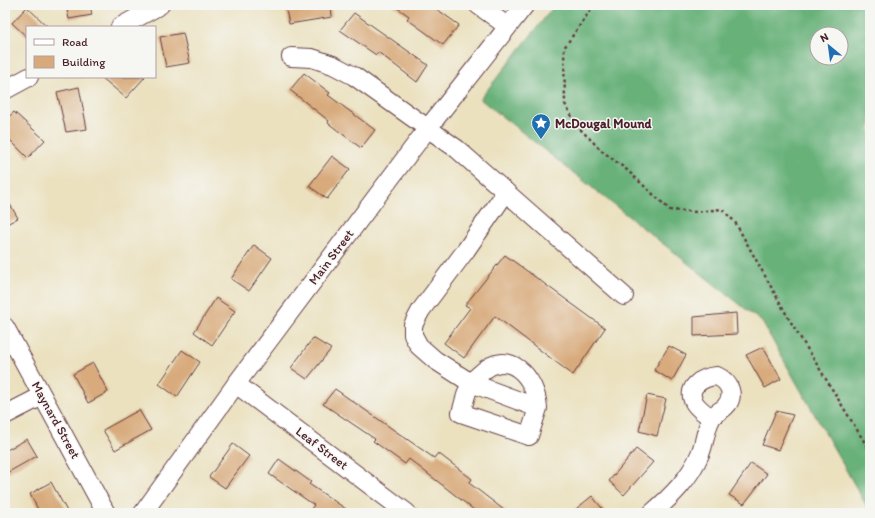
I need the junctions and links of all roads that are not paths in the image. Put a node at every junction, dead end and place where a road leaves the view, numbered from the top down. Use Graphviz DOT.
graph roads {
  1 [pos="160,5"];
  2 [pos="478,5"];
  3 [pos="525,5"];
  4 [pos="122,26"];
  5 [pos="507,26"];
  6 [pos="291,57"];
  7 [pos="27,78"];
  8 [pos="5,90"];
  9 [pos="428,128"];
  10 [pos="506,192"];
  11 [pos="624,296"];
  12 [pos="5,327"];
  13 [pos="470,383"];
  14 [pos="236,384"];
  15 [pos="42,396"];
  16 [pos="538,408"];
  17 [pos="5,415"];
  18 [pos="711,418"];
  19 [pos="106,513"];
  20 [pos="143,513"];
  21 [pos="407,513"];
  22 [pos="652,513"];
  1 -- 4 [label="street"];
  2 -- 5 [label="street"];
  3 -- 5 [label="street, Main Street"];
  5 -- 9 [label="street, Main Street"];
  6 -- 9 [label="street"];
  7 -- 8 [label="street"];
  9 -- 10 [label="street"];
  9 -- 14 [label="street, Main Street"];
  10 -- 11 [label="street"];
  10 -- 13 [label="street"];
  12 -- 15 [label="street, Maynard Street"];
  13 -- 16 [label="street"];
  13 -- 16 [label="street"];
  13 -- 16 [label="street"];
  14 -- 20 [label="street, Main Street"];
  14 -- 21 [label="street, Leaf Street"];
  15 -- 17 [label="street"];
  15 -- 19 [label="street, Maynard Street"];
  18 -- 22 [label="street"];
}
